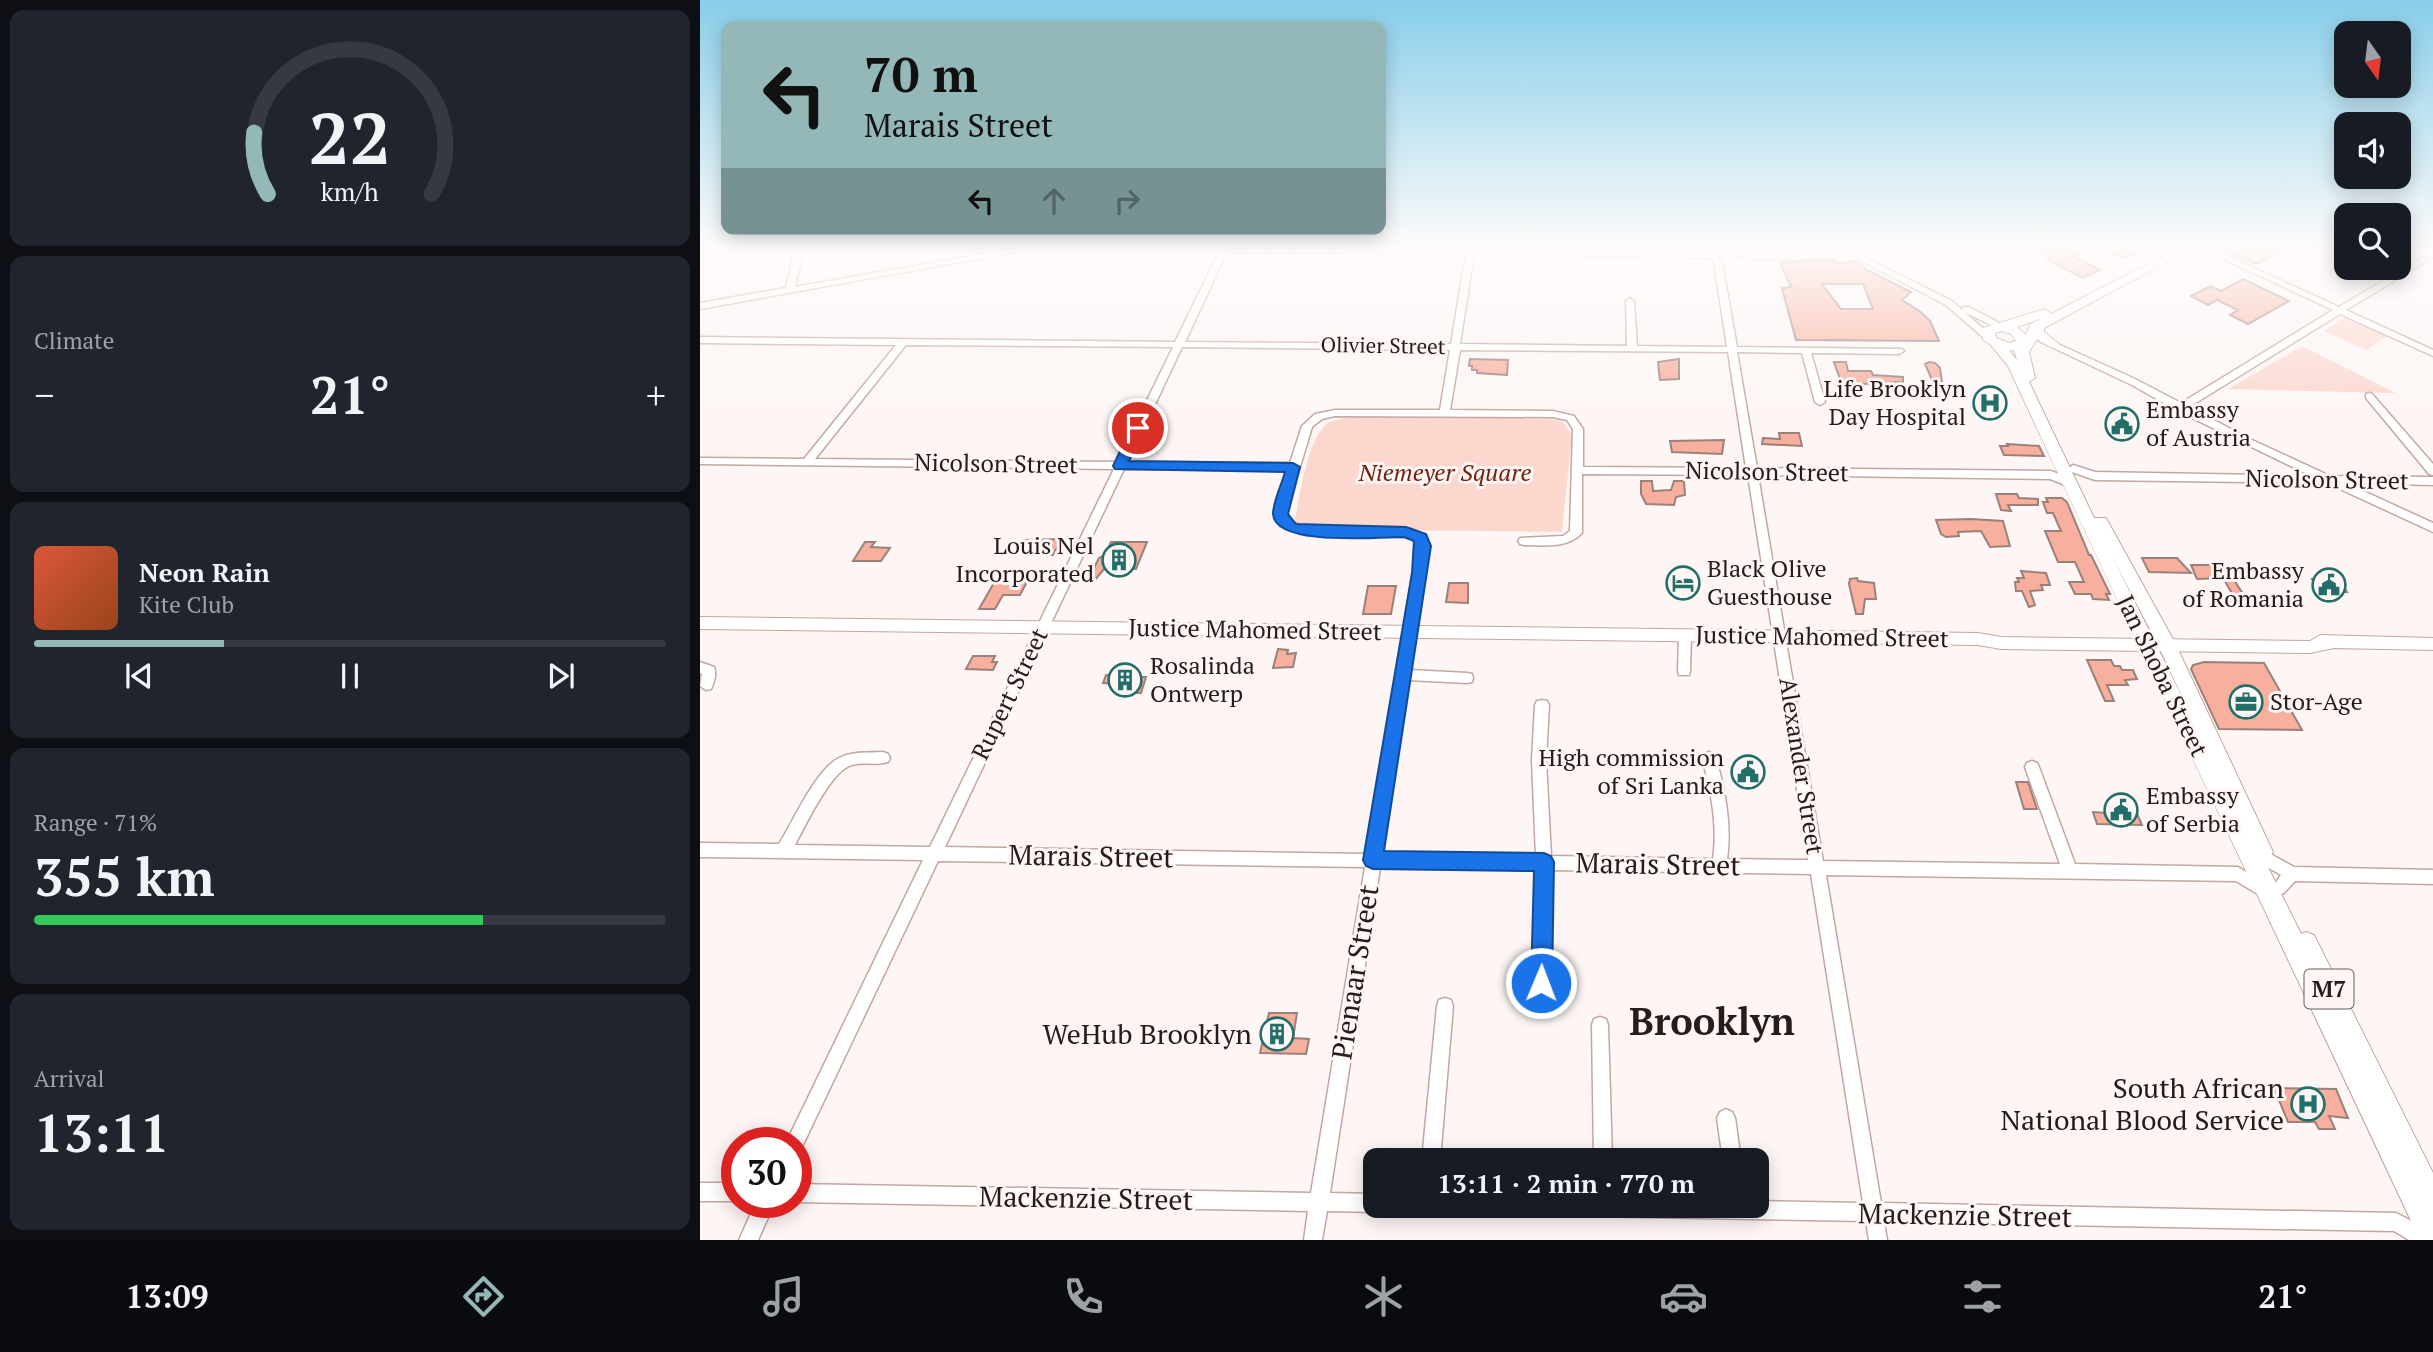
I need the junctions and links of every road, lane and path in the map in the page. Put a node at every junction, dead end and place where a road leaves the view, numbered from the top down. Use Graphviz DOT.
graph roads {
  1 [pos="1198,304"];
  2 [pos="1462,304"];
  3 [pos="1630,304"];
  4 [pos="1725,304"];
  5 [pos="1949,304"];
  6 [pos="1958,304"];
  7 [pos="2065,304"];
  8 [pos="2087,304"];
  9 [pos="2324,304"];
  10 [pos="2354,304"];
  11 [pos="2341,312"];
  12 [pos="2004,327"];
  13 [pos="2026,338"];
  14 [pos="700,340"];
  15 [pos="1992,340"];
  16 [pos="904,341"];
  17 [pos="1179,344"];
  18 [pos="2052,344"];
  19 [pos="1455,347"];
  20 [pos="1632,348"];
  21 [pos="1732,349"];
  22 [pos="1807,350"];
  23 [pos="1899,351"];
  24 [pos="2433,354"];
  25 [pos="2085,359"];
  26 [pos="2369,396"];
  27 [pos="1820,402"];
  28 [pos="2182,407"];
  29 [pos="1445,413"];
  30 [pos="700,461"];
  31 [pos="807,462"];
  32 [pos="1120,466"];
  33 [pos="1293,467"];
  34 [pos="1578,470"];
  35 [pos="2433,471"];
  36 [pos="1753,472"];
  37 [pos="1959,474"];
  38 [pos="2072,476"];
  39 [pos="2332,480"];
  40 [pos="2433,481"];
  41 [pos="2428,526"];
  42 [pos="2433,535"];
  43 [pos="1421,538"];
  44 [pos="1524,541"];
  45 [pos="700,623"];
  46 [pos="1042,628"];
  47 [pos="1409,632"];
  48 [pos="1685,636"];
  49 [pos="1779,637"];
  50 [pos="2154,640"];
  51 [pos="2433,644"];
  52 [pos="700,667"];
  53 [pos="1684,671"];
  54 [pos="1402,675"];
  55 [pos="1467,678"];
  56 [pos="706,685"];
  57 [pos="1542,705"];
  58 [pos="883,758"];
  59 [pos="1709,758"];
  60 [pos="2032,768"];
  61 [pos="700,850"];
  62 [pos="783,852"];
  63 [pos="933,855"];
  64 [pos="1373,860"];
  65 [pos="1544,862"];
  66 [pos="2252,864"];
  67 [pos="1719,865"];
  68 [pos="1817,866"];
  69 [pos="2069,869"];
  70 [pos="2433,877"];
  71 [pos="2280,886"];
  72 [pos="1446,1006"];
  73 [pos="1541,1007"];
  74 [pos="1600,1025"];
  75 [pos="1726,1118"];
  76 [pos="802,1127"];
  77 [pos="1432,1148"];
  78 [pos="1603,1148"];
  79 [pos="1730,1148"];
  80 [pos="700,1192"];
  81 [pos="721,1192"];
  82 [pos="812,1194"];
  83 [pos="2429,1201"];
  84 [pos="1319,1202"];
  85 [pos="1363,1203"];
  86 [pos="1769,1209"];
  87 [pos="1873,1213"];
  88 [pos="758,1218"];
  89 [pos="2396,1222"];
  90 [pos="2433,1237"];
  91 [pos="748,1240"];
  92 [pos="1313,1240"];
  93 [pos="1878,1240"];
  94 [pos="2428,1240"];
  1 -- 17 [label="street, Rupert Street"];
  2 -- 19 [label="street"];
  3 -- 20 [label="street"];
  4 -- 21 [label="street, Alexander Street"];
  5 -- 15 [label="street"];
  6 -- 12 [label="street"];
  7 -- 12 [label="main road"];
  8 -- 13 [label="main road"];
  9 -- 11 [label="street"];
  10 -- 11 [label="street"];
  11 -- 24 [label="street"];
  11 -- 28 [label="street"];
  12 -- 13 [label="main road"];
  12 -- 15 [label="main road"];
  13 -- 15 [label="main road"];
  13 -- 18 [label="main road"];
  13 -- 25 [label="street"];
  13 -- 38 [label="main road, Jan Shoba Street / M7"];
  14 -- 16 [label="street, Olivier Street"];
  15 -- 38 [label="main road, Jan Shoba Street / M7"];
  16 -- 17 [label="street, Olivier Street"];
  16 -- 31 [label="street"];
  17 -- 19 [label="street, Olivier Street"];
  17 -- 32 [label="street, Rupert Street"];
  18 -- 25 [label="street"];
  19 -- 20 [label="street, Olivier Street"];
  19 -- 29 [label="street"];
  20 -- 21 [label="street, Olivier Street"];
  21 -- 22 [label="street, Olivier Street"];
  21 -- 36 [label="street, Alexander Street"];
  22 -- 23 [label="street, Olivier Street"];
  22 -- 27 [label="street"];
  25 -- 28 [label="street"];
  26 -- 35 [label="street"];
  28 -- 39 [label="street"];
  29 -- 33 [label="street"];
  29 -- 34 [label="street"];
  30 -- 31 [label="street, Nicolson Street"];
  31 -- 32 [label="street, Nicolson Street"];
  32 -- 33 [label="street, Nicolson Street"];
  32 -- 46 [label="street, Rupert Street"];
  33 -- 43 [label="street"];
  34 -- 36 [label="street, Nicolson Street"];
  34 -- 44 [label="street"];
  36 -- 37 [label="street, Nicolson Street"];
  36 -- 49 [label="street, Alexander Street"];
  37 -- 38 [label="street, Nicolson Street"];
  38 -- 39 [label="street, Nicolson Street"];
  38 -- 50 [label="main road, Jan Shoba Street / M7"];
  39 -- 40 [label="street, Nicolson Street"];
  39 -- 41 [label="street"];
  41 -- 42 [label="street"];
  43 -- 47 [label="street, Pienaar Street"];
  45 -- 46 [label="main road, Justice Mahomed Street"];
  46 -- 47 [label="main road, Justice Mahomed Street"];
  46 -- 63 [label="street, Rupert Street"];
  47 -- 48 [label="main road, Justice Mahomed Street"];
  47 -- 54 [label="street, Pienaar Street"];
  48 -- 49 [label="main road, Justice Mahomed Street"];
  48 -- 53 [label="street"];
  49 -- 50 [label="main road, Justice Mahomed Street"];
  49 -- 68 [label="street, Alexander Street"];
  50 -- 51 [label="main road, Justice Mahomed Street"];
  50 -- 66 [label="main road, Jan Shoba Street / M7"];
  50 -- 66 [label="main road, Jan Shoba Street / M7"];
  52 -- 56 [label="street"];
  54 -- 55 [label="street"];
  54 -- 64 [label="street, Pienaar Street"];
  57 -- 65 [label="street"];
  58 -- 62 [label="street"];
  59 -- 67 [label="street"];
  60 -- 69 [label="street"];
  61 -- 62 [label="street, Marais Street"];
  62 -- 63 [label="street, Marais Street"];
  63 -- 64 [label="street, Marais Street"];
  63 -- 76 [label="street, Rupert Street"];
  64 -- 65 [label="street, Marais Street"];
  64 -- 84 [label="street, Pienaar Street"];
  65 -- 67 [label="street, Marais Street"];
  65 -- 73 [label="street"];
  66 -- 69 [label="street, Marais Street"];
  66 -- 71 [label="main road, Jan Shoba Street / M7"];
  67 -- 68 [label="street, Marais Street"];
  68 -- 69 [label="street, Marais Street"];
  68 -- 87 [label="street, Alexander Street"];
  70 -- 71 [label="street"];
  71 -- 83 [label="main road, Jan Shoba Street / M7"];
  72 -- 77 [label="street"];
  74 -- 78 [label="street"];
  75 -- 79 [label="street"];
  80 -- 81 [label="street"];
  82 -- 84 [label="street, Mackenzie Street"];
  83 -- 89 [label="street"];
  83 -- 90 [label="main road, Jan Shoba Street / M7"];
  84 -- 85 [label="street, Mackenzie Street"];
  84 -- 92 [label="street, Pienaar Street"];
  86 -- 87 [label="street, Mackenzie Street"];
  87 -- 89 [label="street, Mackenzie Street"];
  87 -- 93 [label="street, Alexander Street"];
  88 -- 91 [label="street"];
  89 -- 94 [label="street, Mackenzie Street"];
}
